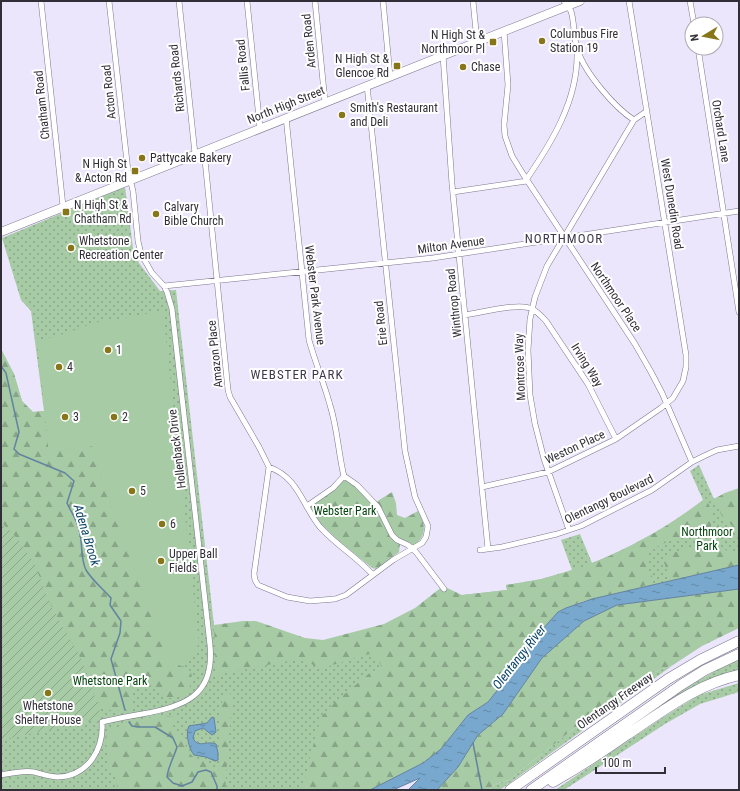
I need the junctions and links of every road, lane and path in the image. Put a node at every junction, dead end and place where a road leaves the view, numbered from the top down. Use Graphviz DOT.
graph roads {
  1 [pos="41,1"];
  2 [pos="109,1"];
  3 [pos="179,1"];
  4 [pos="247,1"];
  5 [pos="315,1"];
  6 [pos="382,1"];
  7 [pos="472,1"];
  8 [pos="580,1"];
  9 [pos="630,1"];
  10 [pos="690,1"];
  11 [pos="566,3"];
  12 [pos="693,16"];
  13 [pos="504,31"];
  14 [pos="477,41"];
  15 [pos="577,50"];
  16 [pos="443,55"];
  17 [pos="699,56"];
  18 [pos="390,76"];
  19 [pos="367,85"];
  20 [pos="325,102"];
  21 [pos="647,111"];
  22 [pos="286,117"];
  23 [pos="634,120"];
  24 [pos="260,128"];
  25 [pos="204,150"];
  26 [pos="195,154"];
  27 [pos="130,180"];
  28 [pos="527,180"];
  29 [pos="453,192"];
  30 [pos="63,206"];
  31 [pos="739,211"];
  32 [pos="724,213"];
  33 [pos="665,223"];
  34 [pos="1,232"];
  35 [pos="564,238"];
  36 [pos="458,254"];
  37 [pos="385,263"];
  38 [pos="301,272"];
  39 [pos="217,280"];
  40 [pos="164,286"];
  41 [pos="532,308"];
  42 [pos="739,312"];
  43 [pos="465,315"];
  44 [pos="667,404"];
  45 [pos="616,440"];
  46 [pos="739,446"];
  47 [pos="692,462"];
  48 [pos="269,467"];
  49 [pos="548,472"];
  50 [pos="344,476"];
  51 [pos="482,487"];
  52 [pos="307,506"];
  53 [pos="569,530"];
  54 [pos="403,543"];
  55 [pos="412,549"];
  56 [pos="488,549"];
  57 [pos="480,550"];
  58 [pos="402,554"];
  59 [pos="373,575"];
  60 [pos="444,590"];
  61 [pos="739,634"];
  62 [pos="739,641"];
  63 [pos="739,654"];
  64 [pos="700,660"];
  65 [pos="739,675"];
  66 [pos="1,775"];
  67 [pos="510,790"];
  68 [pos="531,790"];
  69 [pos="539,790"];
  1 -- 30 [label="street, Chatham Road"];
  2 -- 27 [label="street, Acton Road"];
  3 -- 26 [label="street, Richards Road"];
  4 -- 24 [label="street, Fallis Road"];
  5 -- 20 [label="street, Arden Road"];
  6 -- 18 [label="street"];
  7 -- 14 [label="street"];
  8 -- 11 [label="main road, North High Street"];
  9 -- 21 [label="street, West Dunedin Road"];
  10 -- 12 [label="street"];
  11 -- 13 [label="main road, North High Street"];
  11 -- 15 [label="street"];
  13 -- 14 [label="main road, North High Street"];
  13 -- 28 [label="street, Northmoor Place"];
  14 -- 16 [label="main road, North High Street"];
  15 -- 23 [label="street"];
  15 -- 28 [label="street"];
  16 -- 18 [label="main road, North High Street"];
  16 -- 29 [label="street, Winthrop Road"];
  17 -- 32 [label="street, Orchard Lane"];
  18 -- 19 [label="main road, North High Street"];
  19 -- 20 [label="main road, North High Street"];
  19 -- 37 [label="street, Erie Road"];
  20 -- 22 [label="main road, North High Street"];
  21 -- 23 [label="street, Montrose Way"];
  21 -- 33 [label="street, West Dunedin Road"];
  22 -- 24 [label="main road, North High Street"];
  22 -- 38 [label="street, Webster Park Avenue"];
  23 -- 35 [label="street, Montrose Way"];
  24 -- 25 [label="main road, North High Street"];
  25 -- 26 [label="main road, North High Street"];
  25 -- 39 [label="street, Amazon Place"];
  26 -- 27 [label="main road, North High Street"];
  27 -- 30 [label="main road, North High Street"];
  27 -- 40 [label="street, Hollenback Drive"];
  28 -- 29 [label="street"];
  28 -- 35 [label="street, Northmoor Place"];
  29 -- 36 [label="street, Winthrop Road"];
  30 -- 34 [label="main road, North High Street"];
  31 -- 32 [label="street, Milton Avenue"];
  32 -- 33 [label="street, Milton Avenue"];
  32 -- 42 [label="street, Orchard Lane"];
  33 -- 35 [label="street, Milton Avenue"];
  33 -- 44 [label="street, West Dunedin Road"];
  35 -- 36 [label="street, Milton Avenue"];
  35 -- 41 [label="street, Montrose Way"];
  35 -- 44 [label="street, Northmoor Place"];
  36 -- 37 [label="street, Milton Avenue"];
  36 -- 43 [label="street, Winthrop Road"];
  37 -- 38 [label="street, Milton Avenue"];
  37 -- 55 [label="street, Erie Road"];
  38 -- 39 [label="street, Milton Avenue"];
  38 -- 50 [label="street, Webster Park Avenue"];
  39 -- 40 [label="street, Milton Avenue"];
  39 -- 48 [label="street, Amazon Place"];
  40 -- 66 [label="street, Hollenback Drive"];
  41 -- 43 [label="street"];
  41 -- 45 [label="street, Irving Way"];
  41 -- 49 [label="street, Montrose Way"];
  43 -- 51 [label="street, Winthrop Road"];
  44 -- 45 [label="street, Weston Place"];
  44 -- 47 [label="street, Northmoor Place"];
  45 -- 49 [label="street, Weston Place"];
  46 -- 47 [label="street, Olentangy Boulevard"];
  47 -- 53 [label="street, Olentangy Boulevard"];
  48 -- 52 [label="street"];
  48 -- 59 [label="street"];
  49 -- 51 [label="street, Weston Place"];
  49 -- 53 [label="street, Montrose Way"];
  50 -- 52 [label="street"];
  50 -- 54 [label="street"];
  51 -- 56 [label="street, Winthrop Road"];
  52 -- 59 [label="street"];
  53 -- 56 [label="street, Olentangy Boulevard"];
  54 -- 55 [label="street"];
  54 -- 58 [label="street"];
  55 -- 58 [label="street"];
  55 -- 60 [label="street"];
  56 -- 57 [label="street, Olentangy Boulevard"];
  58 -- 59 [label="street"];
  61 -- 64 [label="highway"];
  62 -- 64 [label="highway, Olentangy Freeway"];
  63 -- 68 [label="highway, Olentangy Freeway"];
  64 -- 67 [label="highway, Olentangy Freeway"];
  65 -- 69 [label="highway"];
}
